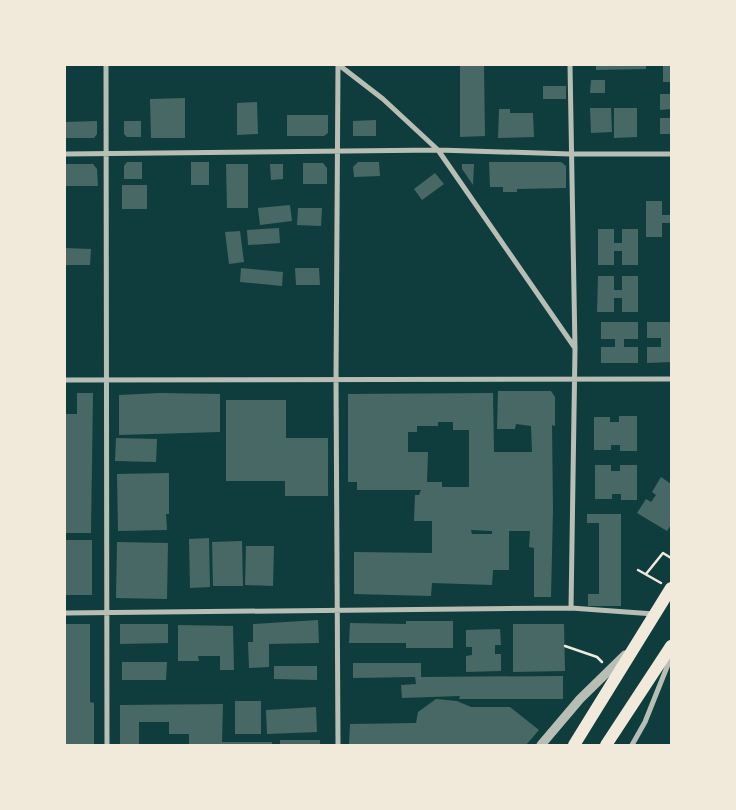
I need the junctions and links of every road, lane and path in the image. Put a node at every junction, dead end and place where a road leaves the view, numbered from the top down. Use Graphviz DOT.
graph roads {
  1 [pos="106,65"];
  2 [pos="338,65"];
  3 [pos="570,65"];
  4 [pos="438,150"];
  5 [pos="338,151"];
  6 [pos="65,154"];
  7 [pos="106,154"];
  8 [pos="570,154"];
  9 [pos="671,154"];
  10 [pos="575,349"];
  11 [pos="575,379"];
  12 [pos="671,379"];
  13 [pos="65,380"];
  14 [pos="106,380"];
  15 [pos="336,380"];
  16 [pos="671,558"];
  17 [pos="638,570"];
  18 [pos="646,574"];
  19 [pos="671,588"];
  20 [pos="571,608"];
  21 [pos="337,611"];
  22 [pos="65,613"];
  23 [pos="107,613"];
  24 [pos="654,614"];
  25 [pos="636,645"];
  26 [pos="565,646"];
  27 [pos="671,646"];
  28 [pos="671,657"];
  29 [pos="610,670"];
  30 [pos="107,745"];
  31 [pos="338,745"];
  32 [pos="541,745"];
  33 [pos="574,745"];
  34 [pos="606,745"];
  35 [pos="632,745"];
  1 -- 7 [label="street"];
  2 -- 4 [label="street"];
  2 -- 5 [label="street"];
  3 -- 8 [label="street"];
  4 -- 5 [label="street"];
  4 -- 8 [label="street"];
  4 -- 10 [label="street"];
  5 -- 7 [label="street"];
  5 -- 15 [label="street"];
  6 -- 7 [label="street"];
  7 -- 14 [label="street"];
  8 -- 9 [label="street"];
  8 -- 10 [label="street"];
  10 -- 11 [label="street"];
  11 -- 12 [label="street"];
  11 -- 15 [label="street"];
  11 -- 20 [label="street"];
  13 -- 14 [label="street"];
  14 -- 15 [label="street"];
  14 -- 23 [label="street"];
  15 -- 21 [label="street"];
  16 -- 18 [label="path"];
  17 -- 18 [label="path"];
  18 -- 19 [label="path"];
  19 -- 24 [label="main road"];
  20 -- 21 [label="street"];
  20 -- 24 [label="street"];
  21 -- 23 [label="street"];
  21 -- 31 [label="street"];
  22 -- 23 [label="street"];
  23 -- 30 [label="street"];
  24 -- 25 [label="main road"];
  25 -- 29 [label="street"];
  25 -- 33 [label="main road"];
  26 -- 29 [label="path"];
  27 -- 34 [label="main road"];
  28 -- 35 [label="street"];
  29 -- 32 [label="street"];
}
